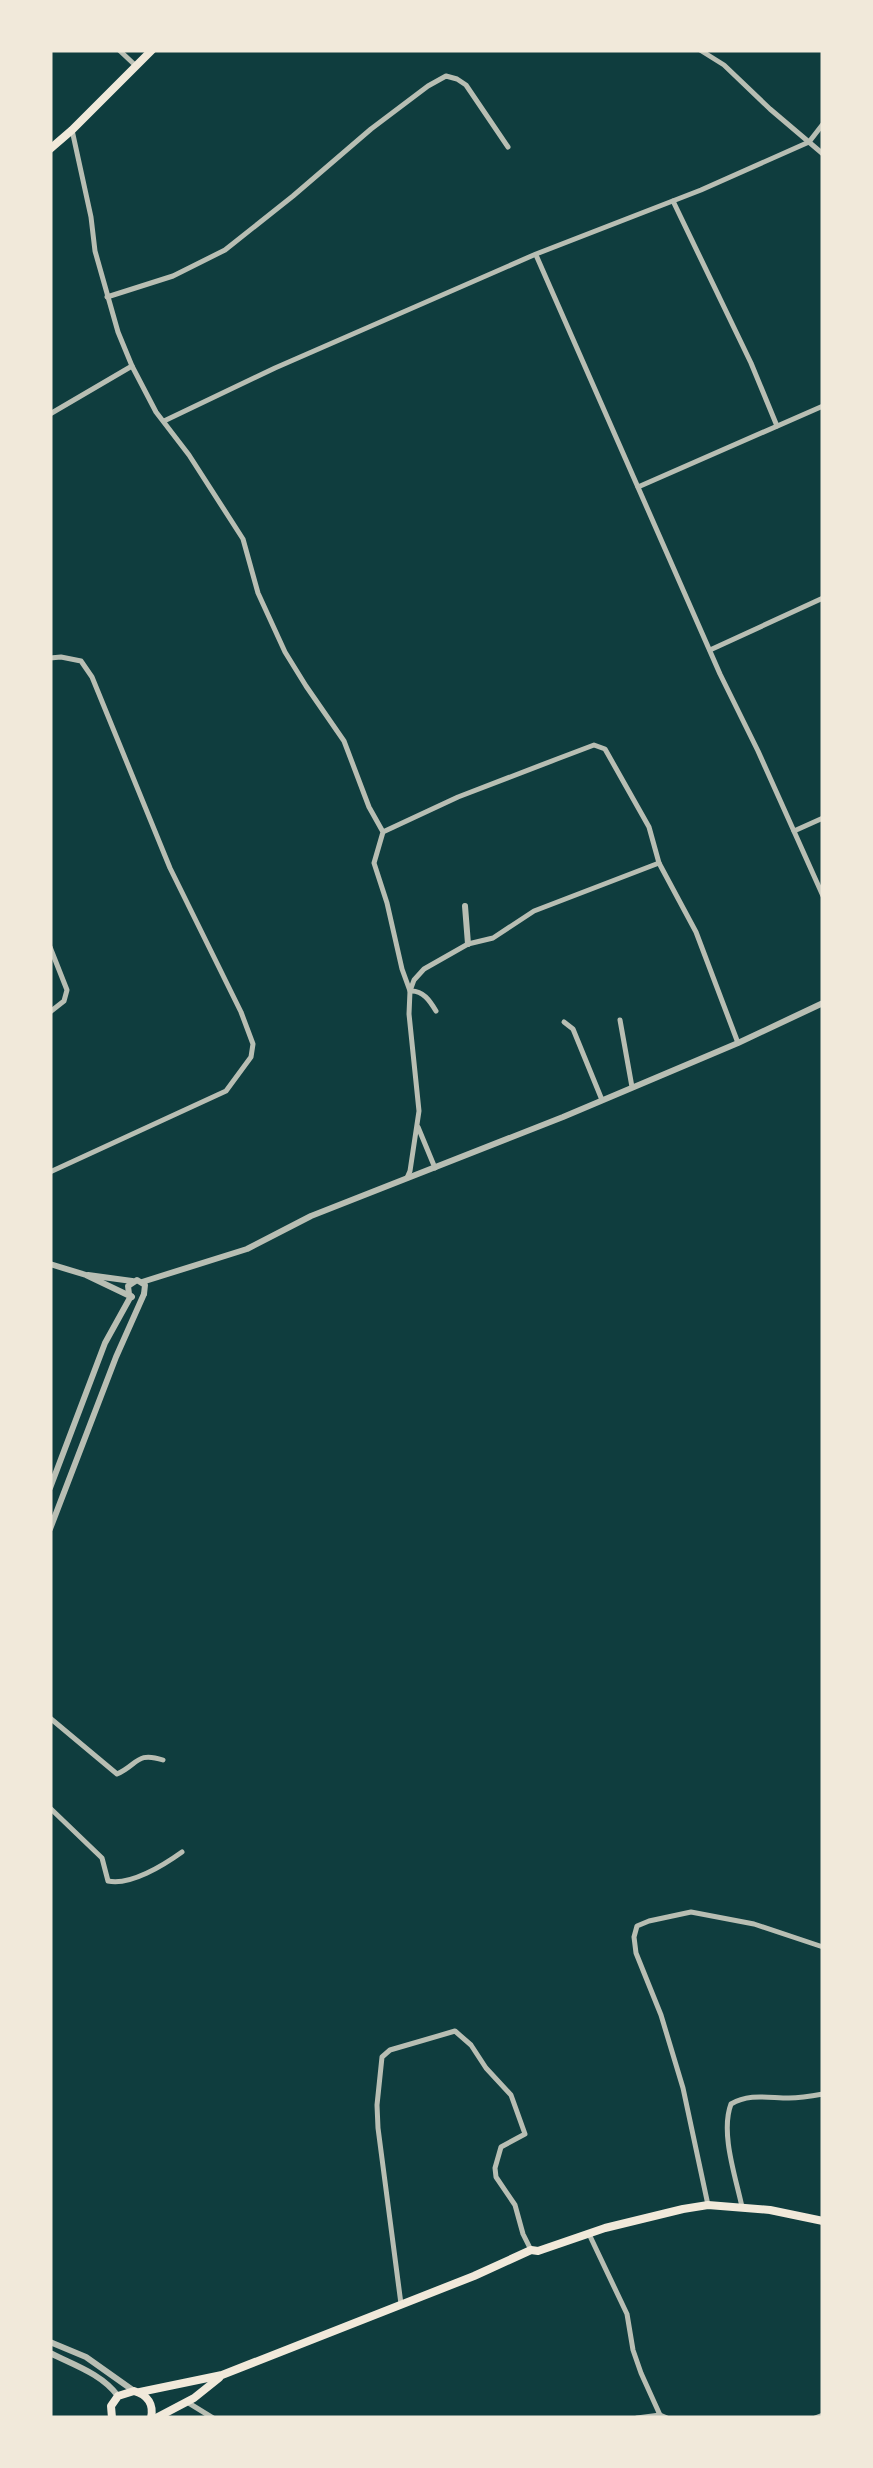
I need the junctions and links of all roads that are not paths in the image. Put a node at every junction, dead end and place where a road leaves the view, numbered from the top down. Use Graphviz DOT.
graph roads {
  1 [pos="119,50"];
  2 [pos="152,50"];
  3 [pos="700,50"];
  4 [pos="135,65"];
  5 [pos="823,124"];
  6 [pos="72,130"];
  7 [pos="809,142"];
  8 [pos="508,148"];
  9 [pos="50,149"];
  10 [pos="823,154"];
  11 [pos="673,201"];
  12 [pos="536,254"];
  13 [pos="108,297"];
  14 [pos="132,366"];
  15 [pos="823,406"];
  16 [pos="50,414"];
  17 [pos="164,421"];
  18 [pos="778,426"];
  19 [pos="638,486"];
  20 [pos="823,598"];
  21 [pos="710,650"];
  22 [pos="50,658"];
  23 [pos="823,818"];
  24 [pos="794,831"];
  25 [pos="384,832"];
  26 [pos="660,863"];
  27 [pos="823,896"];
  28 [pos="465,906"];
  29 [pos="468,944"];
  30 [pos="50,947"];
  31 [pos="410,992"];
  32 [pos="823,1003"];
  33 [pos="436,1010"];
  34 [pos="50,1012"];
  35 [pos="620,1020"];
  36 [pos="564,1022"];
  37 [pos="738,1043"];
  38 [pos="632,1087"];
  39 [pos="602,1100"];
  40 [pos="417,1125"];
  41 [pos="435,1169"];
  42 [pos="50,1172"];
  43 [pos="406,1179"];
  44 [pos="50,1264"];
  45 [pos="86,1275"];
  46 [pos="132,1281"];
  47 [pos="142,1282"];
  48 [pos="144,1294"];
  49 [pos="130,1295"];
  50 [pos="50,1488"];
  51 [pos="50,1529"];
  52 [pos="50,1718"];
  53 [pos="163,1760"];
  54 [pos="50,1808"];
  55 [pos="182,1852"];
  56 [pos="823,1947"];
  57 [pos="823,2094"];
  58 [pos="708,2205"];
  59 [pos="742,2208"];
  60 [pos="823,2221"];
  61 [pos="589,2234"];
  62 [pos="531,2250"];
  63 [pos="401,2304"];
  64 [pos="50,2342"];
  65 [pos="50,2353"];
  66 [pos="222,2375"];
  67 [pos="137,2392"];
  68 [pos="118,2396"];
  69 [pos="186,2402"];
  70 [pos="823,2415"];
  71 [pos="664,2416"];
  72 [pos="112,2418"];
  73 [pos="154,2418"];
  74 [pos="212,2418"];
  75 [pos="637,2418"];
  76 [pos="815,2418"];
  1 -- 4 [label="street"];
  2 -- 4 [label="main road"];
  3 -- 7 [label="street"];
  4 -- 6 [label="main road"];
  5 -- 7 [label="street"];
  6 -- 9 [label="main road"];
  6 -- 13 [label="street"];
  7 -- 10 [label="street"];
  7 -- 11 [label="street"];
  8 -- 13 [label="street"];
  11 -- 12 [label="street"];
  11 -- 18 [label="street"];
  12 -- 17 [label="street"];
  12 -- 19 [label="street"];
  13 -- 14 [label="street"];
  14 -- 16 [label="street"];
  14 -- 17 [label="street"];
  15 -- 18 [label="street"];
  17 -- 25 [label="street"];
  18 -- 19 [label="street"];
  19 -- 21 [label="street"];
  20 -- 21 [label="street"];
  21 -- 24 [label="street"];
  22 -- 42 [label="street"];
  23 -- 24 [label="street"];
  24 -- 27 [label="street"];
  25 -- 26 [label="street"];
  25 -- 31 [label="street"];
  26 -- 29 [label="street"];
  26 -- 37 [label="street"];
  28 -- 29 [label="street"];
  29 -- 31 [label="street"];
  30 -- 34 [label="street"];
  31 -- 33 [label="street"];
  31 -- 40 [label="street"];
  32 -- 37 [label="street"];
  35 -- 38 [label="street"];
  36 -- 39 [label="street"];
  37 -- 38 [label="street"];
  38 -- 39 [label="street"];
  39 -- 41 [label="street"];
  40 -- 41 [label="street"];
  40 -- 43 [label="street"];
  41 -- 43 [label="street"];
  43 -- 47 [label="street"];
  44 -- 45 [label="street"];
  45 -- 46 [label="street"];
  45 -- 49 [label="street"];
  46 -- 47 [label="street"];
  46 -- 49 [label="street"];
  47 -- 48 [label="street"];
  48 -- 49 [label="street"];
  48 -- 51 [label="street"];
  49 -- 50 [label="street"];
  52 -- 53 [label="street"];
  54 -- 55 [label="street"];
  56 -- 58 [label="street"];
  57 -- 59 [label="street"];
  58 -- 59 [label="main road"];
  58 -- 61 [label="main road"];
  59 -- 60 [label="main road"];
  61 -- 62 [label="main road"];
  61 -- 71 [label="street"];
  62 -- 63 [label="main road"];
  62 -- 63 [label="street"];
  63 -- 66 [label="main road"];
  64 -- 67 [label="street"];
  65 -- 68 [label="street"];
  66 -- 67 [label="main road"];
  66 -- 69 [label="main road"];
  67 -- 68 [label="main road"];
  67 -- 73 [label="main road"];
  68 -- 72 [label="main road"];
  69 -- 73 [label="main road"];
  69 -- 74 [label="street"];
  70 -- 76 [label="street"];
  71 -- 75 [label="street"];
}
